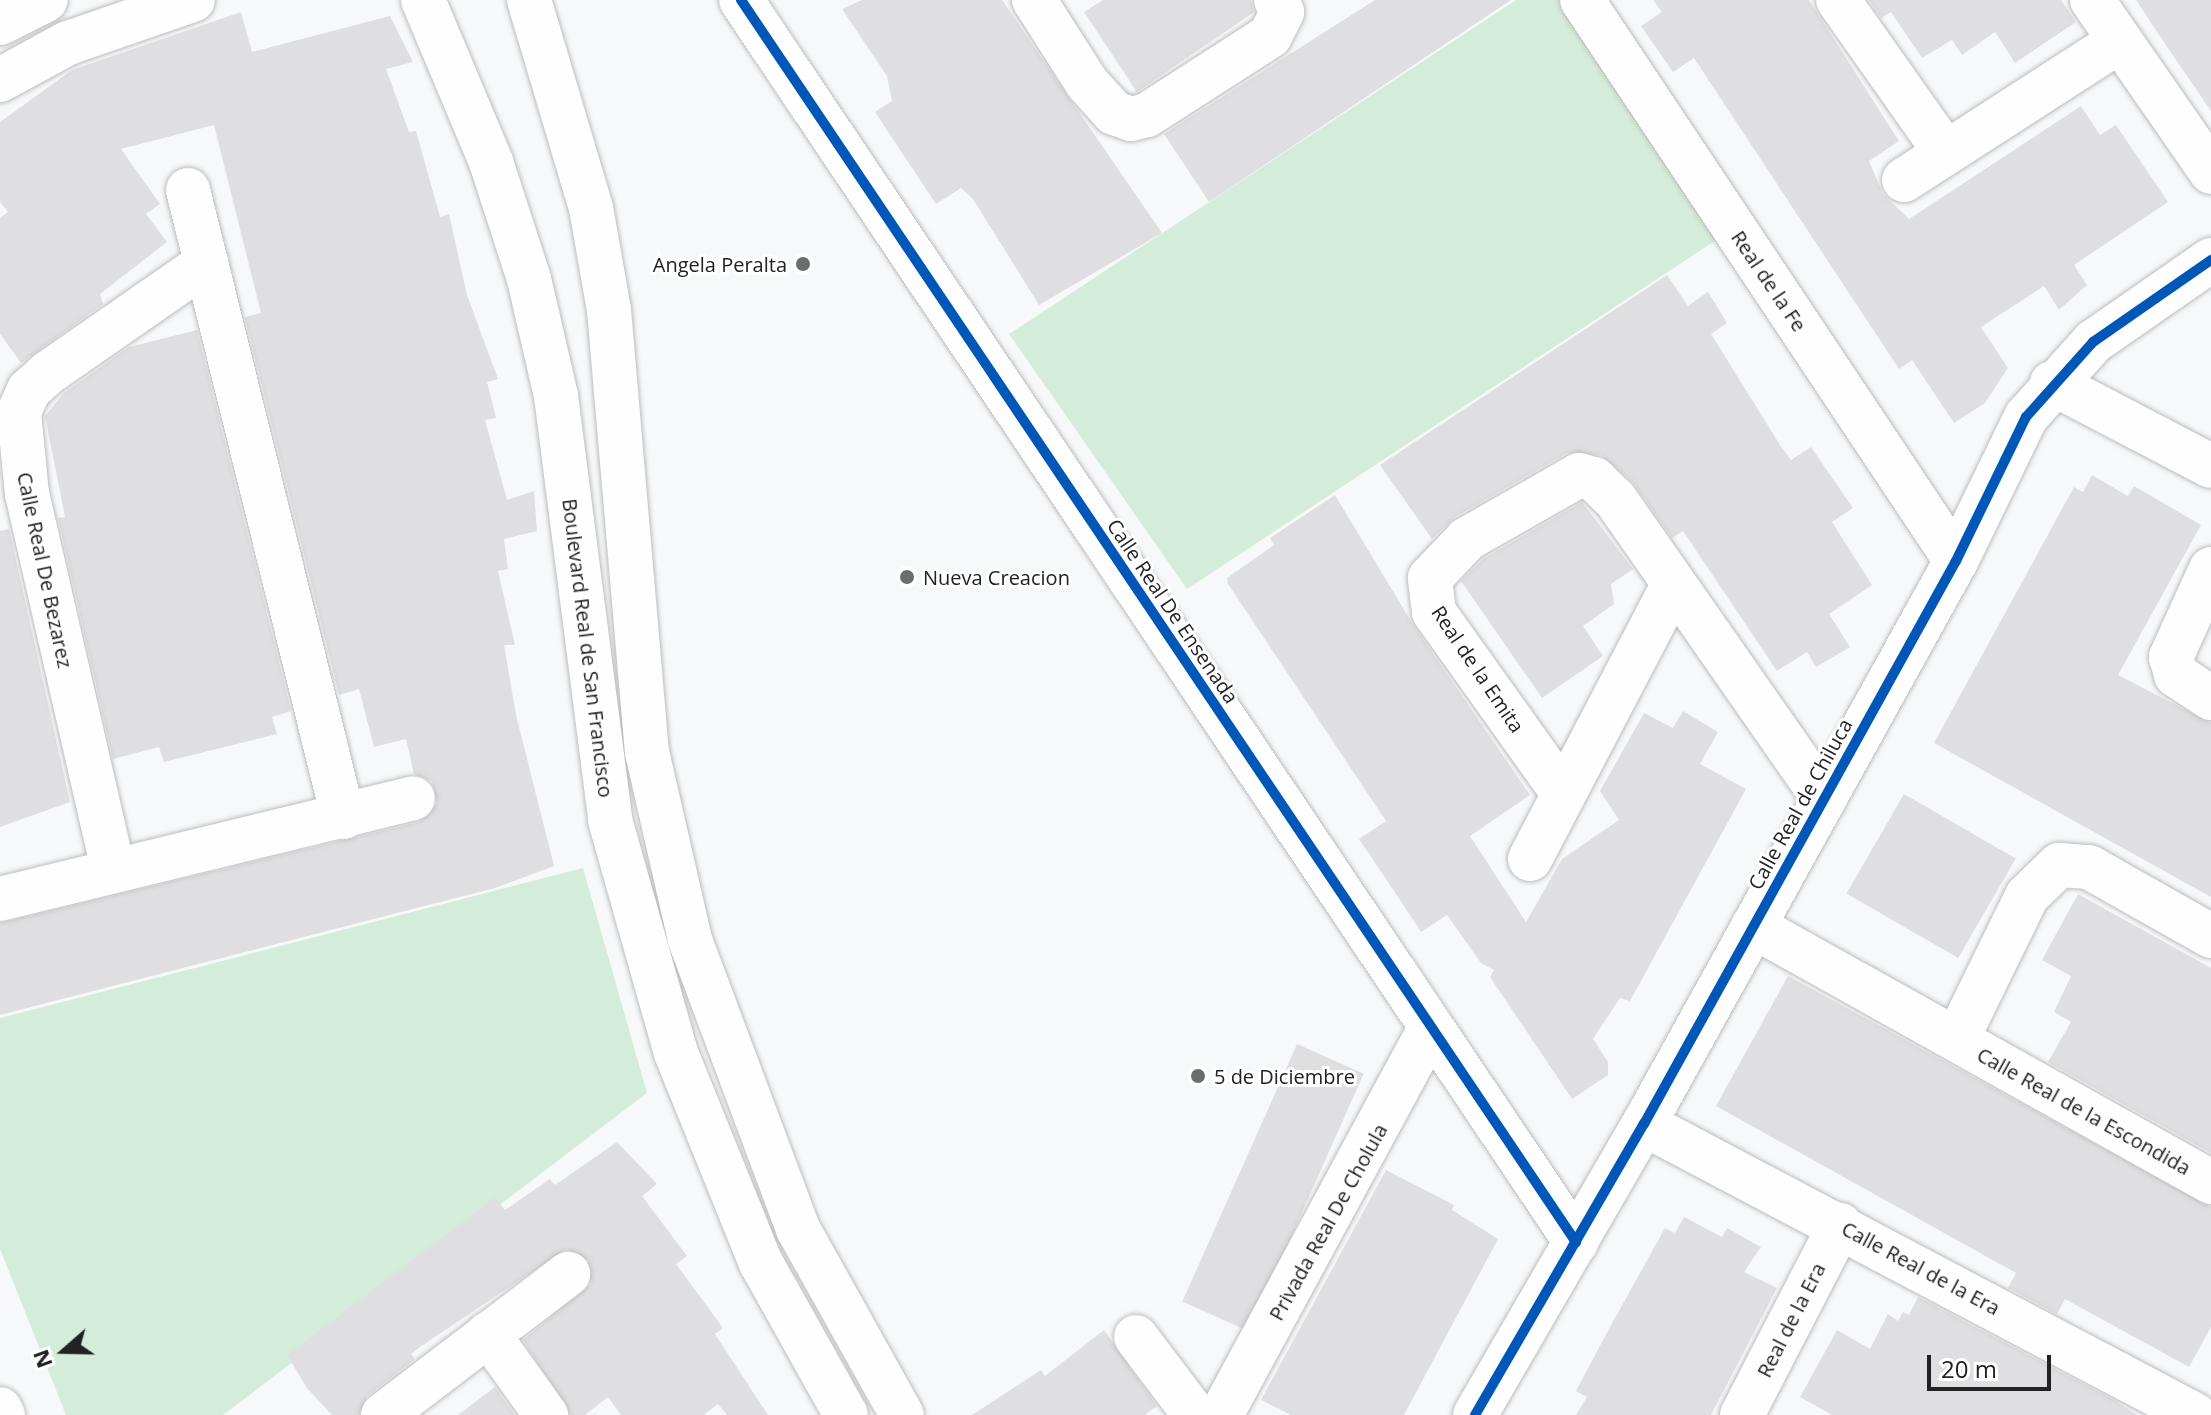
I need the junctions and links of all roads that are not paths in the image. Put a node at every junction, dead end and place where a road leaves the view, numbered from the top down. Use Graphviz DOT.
graph roads {
  1 [pos="46,0"];
  2 [pos="193,0"];
  3 [pos="423,0"];
  4 [pos="529,0"];
  5 [pos="741,0"];
  6 [pos="1034,0"];
  7 [pos="1276,0"];
  8 [pos="1582,0"];
  9 [pos="1838,0"];
  10 [pos="2092,0"];
  11 [pos="0,23"];
  12 [pos="2120,41"];
  13 [pos="0,80"];
  14 [pos="1946,153"];
  15 [pos="2211,172"];
  16 [pos="1904,180"];
  17 [pos="188,190"];
  18 [pos="2211,260"];
  19 [pos="206,263"];
  20 [pos="2052,383"];
  21 [pos="2211,466"];
  22 [pos="1956,561"];
  23 [pos="2211,569"];
  24 [pos="1673,586"];
  25 [pos="2211,698"];
  26 [pos="1563,793"];
  27 [pos="413,798"];
  28 [pos="1824,799"];
  29 [pos="343,817"];
  30 [pos="1530,859"];
  31 [pos="113,869"];
  32 [pos="0,899"];
  33 [pos="1753,926"];
  34 [pos="2211,936"];
  35 [pos="1431,1027"];
  36 [pos="1957,1039"];
  37 [pos="1644,1124"];
  38 [pos="2211,1182"];
  39 [pos="1840,1225"];
  40 [pos="1576,1242"];
  41 [pos="568,1274"];
  42 [pos="488,1334"];
  43 [pos="1136,1337"];
  44 [pos="0,1409"];
  45 [pos="1754,1411"];
  46 [pos="3,1415"];
  47 [pos="383,1415"];
  48 [pos="546,1415"];
  49 [pos="846,1415"];
  50 [pos="902,1415"];
  51 [pos="1195,1415"];
  52 [pos="1221,1415"];
  53 [pos="1475,1415"];
  54 [pos="2195,1415"];
  1 -- 11 [label="street"];
  2 -- 13 [label="street"];
  3 -- 49 [label="street, Boulevard Real de San Francisco"];
  4 -- 50 [label="street"];
  5 -- 35 [label="street, Calle Real De Ensenada"];
  6 -- 7 [label="street"];
  8 -- 22 [label="street, Real de la Fe"];
  9 -- 14 [label="street"];
  10 -- 12 [label="street"];
  12 -- 14 [label="street"];
  12 -- 15 [label="street"];
  14 -- 16 [label="street"];
  17 -- 19 [label="street"];
  18 -- 20 [label="street, Calle Real de Chiluca"];
  19 -- 29 [label="street"];
  19 -- 31 [label="street, Calle Real De Bezarez"];
  20 -- 21 [label="street"];
  20 -- 22 [label="street, Calle Real de Chiluca"];
  22 -- 28 [label="street, Calle Real de Chiluca"];
  23 -- 25 [label="street"];
  24 -- 26 [label="street"];
  24 -- 26 [label="street, Real de la Emita"];
  24 -- 28 [label="street, Real de la Emita"];
  26 -- 30 [label="street"];
  27 -- 29 [label="street"];
  28 -- 33 [label="street, Calle Real de Chiluca"];
  29 -- 31 [label="street"];
  31 -- 32 [label="street"];
  33 -- 36 [label="street, Calle Real de la Escondida"];
  33 -- 37 [label="street, Calle Real de Chiluca"];
  34 -- 36 [label="street, Calle Real de la Escondida"];
  35 -- 40 [label="street, Calle Real De Ensenada"];
  35 -- 52 [label="street, Privada Real De Cholula"];
  36 -- 38 [label="street, Calle Real de la Escondida"];
  37 -- 39 [label="street, Calle Real de la Era"];
  37 -- 40 [label="street, Calle Real de Chiluca"];
  39 -- 45 [label="street, Real de la Era"];
  39 -- 54 [label="street, Calle Real de la Era"];
  40 -- 53 [label="street, Calle Real de Chiluca"];
  41 -- 42 [label="street"];
  42 -- 47 [label="street"];
  42 -- 48 [label="street"];
  43 -- 51 [label="street"];
  44 -- 46 [label="street"];
}
